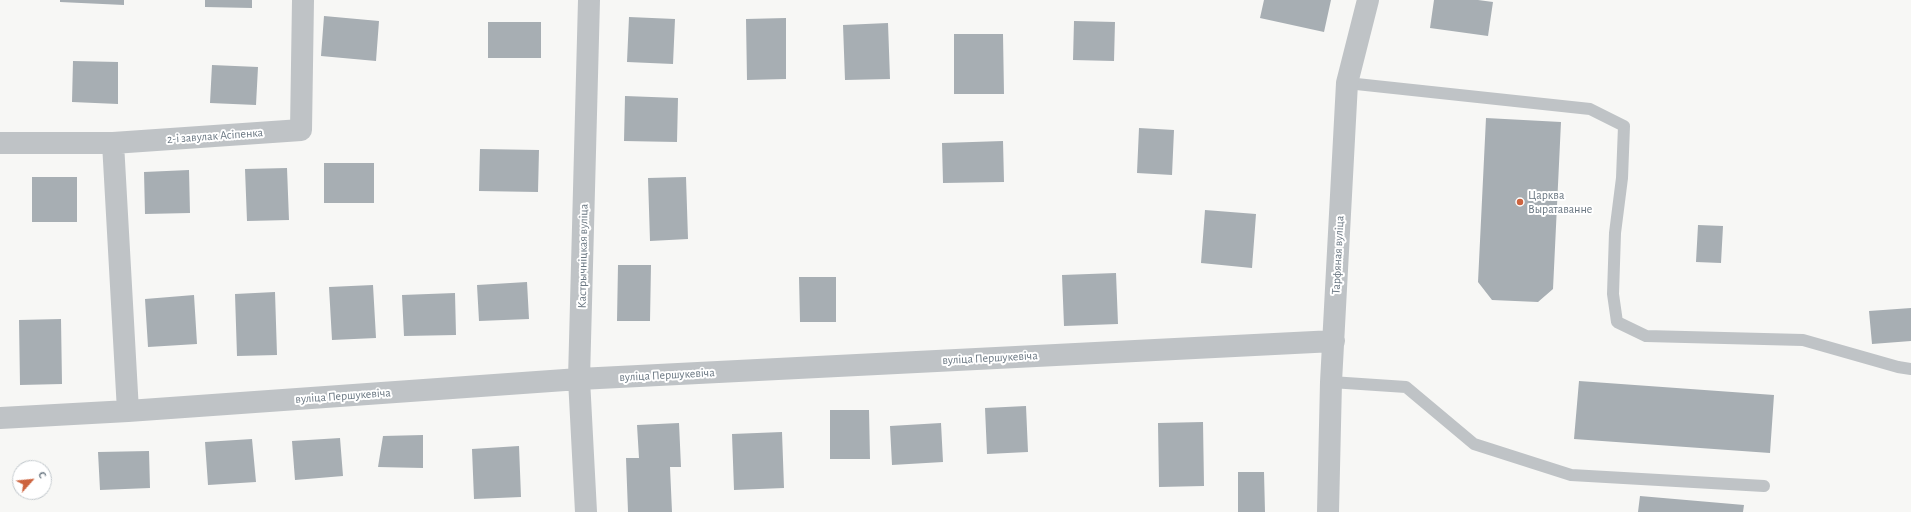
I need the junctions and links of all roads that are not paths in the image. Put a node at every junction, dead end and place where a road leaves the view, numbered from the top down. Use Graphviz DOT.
graph roads {
  1 [pos="303,0"];
  2 [pos="589,0"];
  3 [pos="1368,0"];
  4 [pos="1347,83"];
  5 [pos="0,143"];
  6 [pos="113,143"];
  7 [pos="1334,341"];
  8 [pos="1911,369"];
  9 [pos="580,379"];
  10 [pos="1331,382"];
  11 [pos="128,411"];
  12 [pos="0,418"];
  13 [pos="1764,486"];
  14 [pos="586,512"];
  15 [pos="1328,512"];
  1 -- 6 [label="street, 2-і завулак Асіпенка"];
  2 -- 9 [label="street, Кастрычніцкая вуліца"];
  3 -- 4 [label="street, Тарфяная вуліца"];
  4 -- 7 [label="street, Тарфяная вуліца"];
  4 -- 8 [label="lane"];
  5 -- 6 [label="street, 2-і завулак Асіпенка"];
  6 -- 11 [label="street"];
  7 -- 9 [label="street, вуліца Першукевіча"];
  7 -- 10 [label="street, Тарфяная вуліца"];
  9 -- 11 [label="street, вуліца Першукевіча"];
  9 -- 14 [label="street, Кастрычніцкая вуліца"];
  10 -- 13 [label="lane"];
  10 -- 15 [label="street, Тарфяная вуліца"];
  11 -- 12 [label="street, вуліца Першукевіча"];
}
